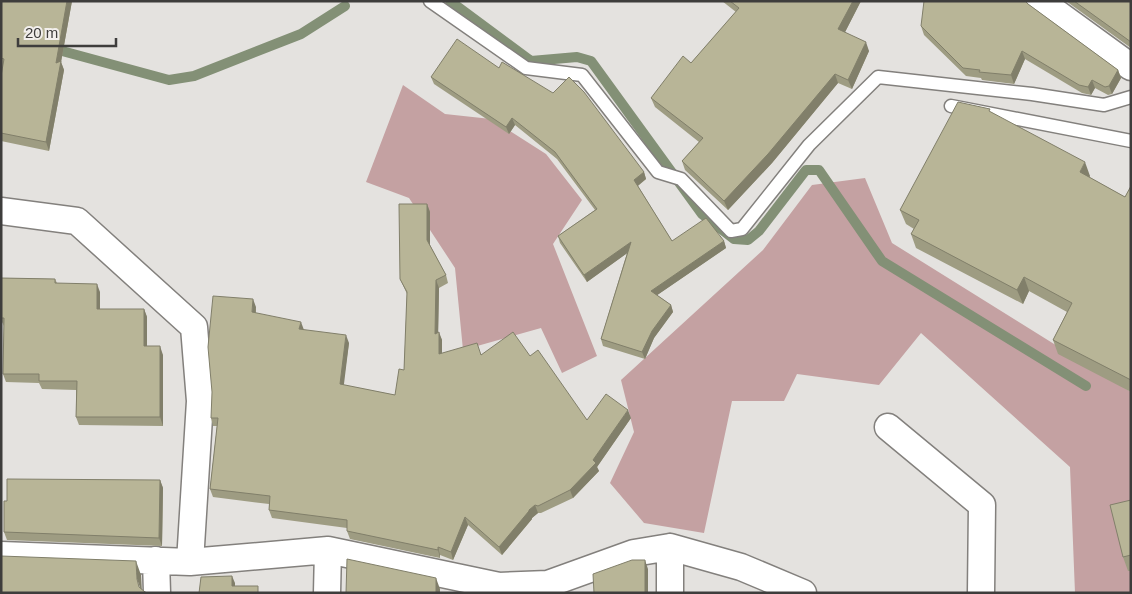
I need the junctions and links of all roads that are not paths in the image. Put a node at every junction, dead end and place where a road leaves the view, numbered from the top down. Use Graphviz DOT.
graph roads {
  1 [pos="430,1"];
  2 [pos="1043,2"];
  3 [pos="1131,67"];
  4 [pos="1131,98"];
  5 [pos="951,106"];
  6 [pos="1131,141"];
  7 [pos="1,211"];
  8 [pos="888,427"];
  9 [pos="670,547"];
  10 [pos="328,550"];
  11 [pos="1,555"];
  12 [pos="156,560"];
  13 [pos="190,562"];
  14 [pos="499,589"];
  15 [pos="157,593"];
  16 [pos="327,593"];
  17 [pos="670,593"];
  18 [pos="803,593"];
  19 [pos="981,593"];
  1 -- 4 [label="lane"];
  2 -- 3 [label="street"];
  5 -- 6 [label="lane"];
  7 -- 13 [label="street"];
  8 -- 19 [label="street"];
  9 -- 14 [label="street"];
  9 -- 17 [label="street"];
  9 -- 18 [label="street"];
  10 -- 13 [label="street"];
  10 -- 14 [label="street"];
  10 -- 16 [label="street"];
  11 -- 12 [label="street"];
  12 -- 13 [label="street"];
  12 -- 15 [label="street"];
}
